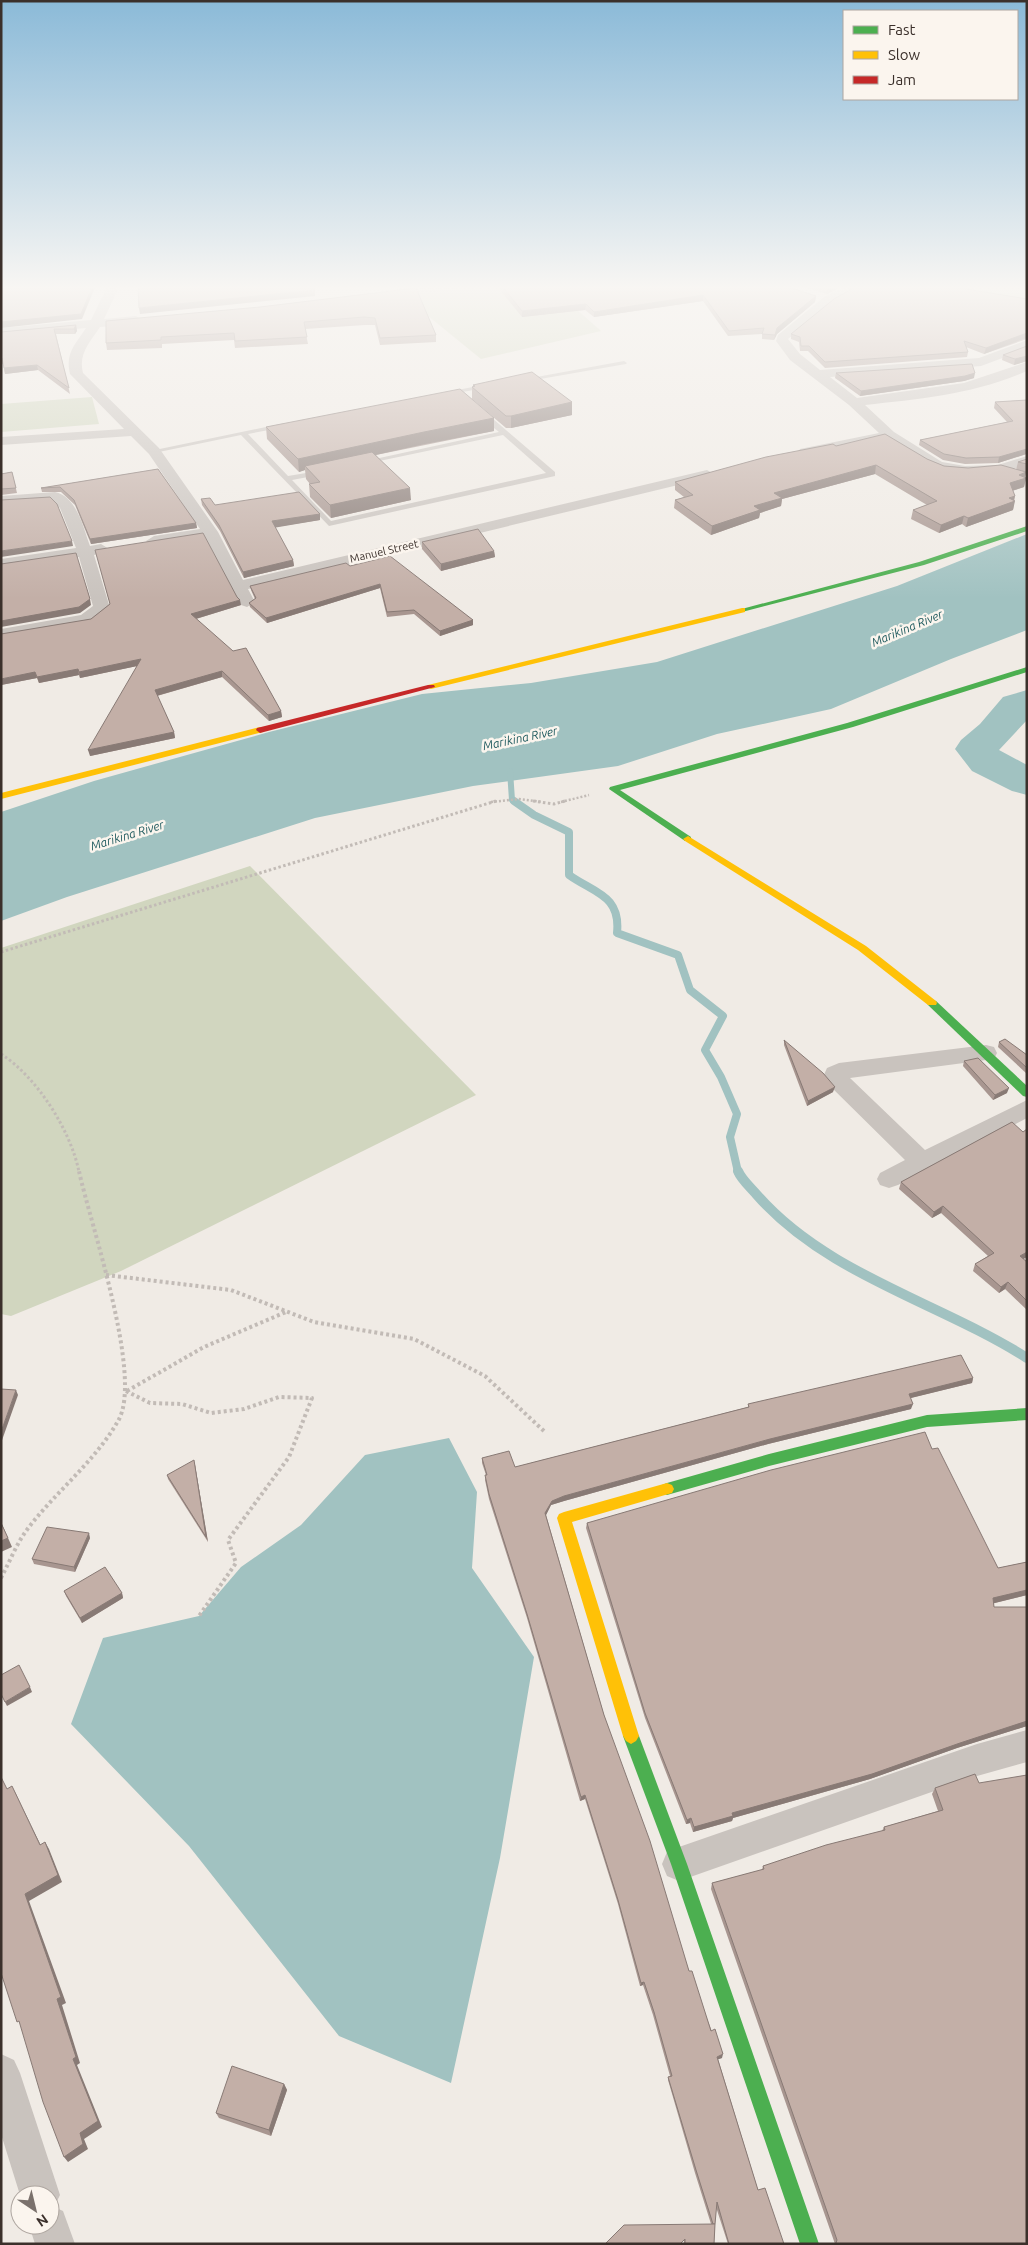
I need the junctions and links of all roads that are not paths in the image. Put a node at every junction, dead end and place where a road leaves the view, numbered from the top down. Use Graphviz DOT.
graph roads {
  1 [pos="92,390"];
  2 [pos="463,390"];
  3 [pos="838,390"];
  4 [pos="946,390"];
  5 [pos="455,391"];
  6 [pos="436,395"];
  7 [pos="462,397"];
  8 [pos="854,402"];
  9 [pos="476,409"];
  10 [pos="291,424"];
  11 [pos="134,432"];
  12 [pos="243,433"];
  13 [pos="504,433"];
  14 [pos="889,435"];
  15 [pos="1,441"];
  16 [pos="154,451"];
  17 [pos="794,454"];
  18 [pos="1027,460"];
  19 [pos="353,465"];
  20 [pos="334,469"];
  21 [pos="999,469"];
  22 [pos="717,472"];
  23 [pos="1018,475"];
  24 [pos="286,479"];
  25 [pos="1,500"];
  26 [pos="1027,528"];
  27 [pos="210,532"];
  28 [pos="143,543"];
  29 [pos="114,547"];
  30 [pos="85,552"];
  31 [pos="1,564"];
  32 [pos="239,586"];
  33 [pos="247,602"];
  34 [pos="1,634"];
  35 [pos="1027,668"];
  36 [pos="1,796"];
  37 [pos="986,1053"];
  38 [pos="1027,1094"];
  39 [pos="1027,1108"];
  40 [pos="921,1161"];
  41 [pos="889,1179"];
  42 [pos="1027,1414"];
  43 [pos="1027,1746"];
  44 [pos="679,1864"];
  45 [pos="2,2080"];
  46 [pos="37,2185"];
  47 [pos="810,2244"];
  1 -- 11 [label="street"];
  2 -- 5 [label="lane"];
  3 -- 8 [label="street"];
  4 -- 8 [label="street"];
  5 -- 6 [label="lane"];
  5 -- 7 [label="lane"];
  8 -- 14 [label="street"];
  9 -- 13 [label="lane"];
  10 -- 12 [label="lane"];
  11 -- 15 [label="street"];
  11 -- 16 [label="street"];
  12 -- 16 [label="lane"];
  12 -- 24 [label="lane"];
  13 -- 19 [label="lane"];
  13 -- 24 [label="lane"];
  14 -- 17 [label="street"];
  14 -- 21 [label="street"];
  16 -- 27 [label="street"];
  18 -- 21 [label="street"];
  20 -- 24 [label="lane"];
  21 -- 23 [label="lane"];
  22 -- 32 [label="street, Manuel Street"];
  25 -- 30 [label="street"];
  26 -- 36 [label="street"];
  27 -- 28 [label="street"];
  27 -- 32 [label="street"];
  29 -- 30 [label="street"];
  30 -- 31 [label="street"];
  30 -- 34 [label="street"];
  32 -- 33 [label="street"];
  35 -- 37 [label="street"];
  37 -- 38 [label="street"];
  37 -- 40 [label="street"];
  39 -- 40 [label="street"];
  40 -- 41 [label="street"];
  42 -- 44 [label="street"];
  43 -- 44 [label="street"];
  44 -- 47 [label="street"];
  45 -- 46 [label="street"];
}
